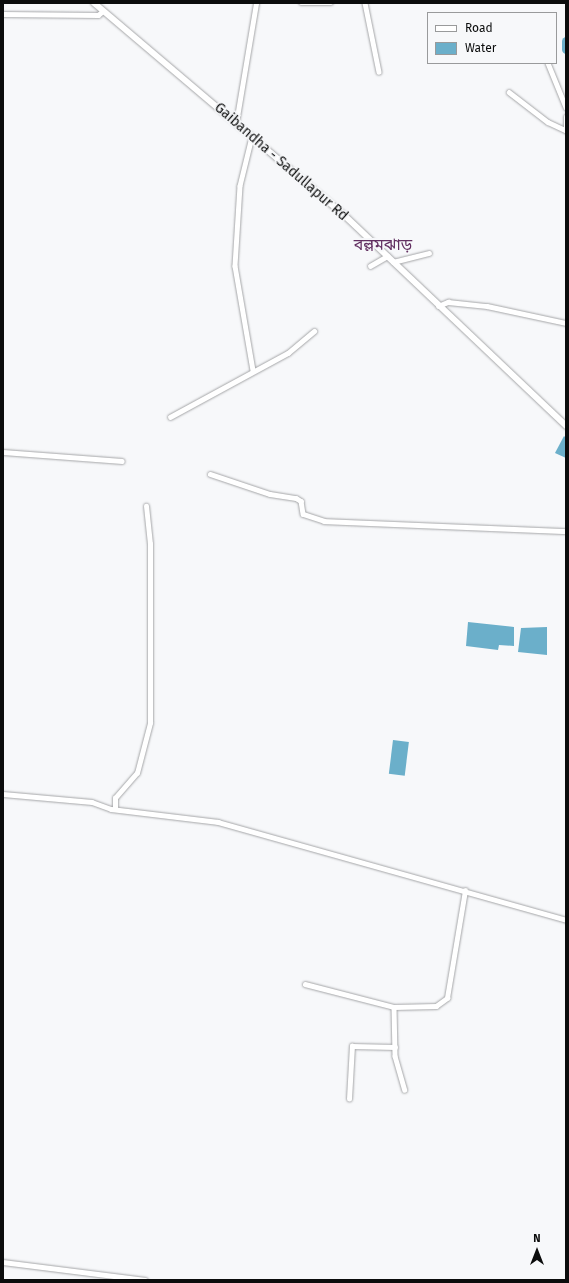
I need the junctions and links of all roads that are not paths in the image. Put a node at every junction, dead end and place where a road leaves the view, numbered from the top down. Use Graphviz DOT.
graph roads {
  1 [pos="94,3"];
  2 [pos="256,3"];
  3 [pos="301,3"];
  4 [pos="332,3"];
  5 [pos="365,3"];
  6 [pos="103,11"];
  7 [pos="3,14"];
  8 [pos="548,64"];
  9 [pos="379,72"];
  10 [pos="509,92"];
  11 [pos="566,107"];
  12 [pos="566,117"];
  13 [pos="236,123"];
  14 [pos="566,131"];
  15 [pos="252,137"];
  16 [pos="429,253"];
  17 [pos="387,256"];
  18 [pos="393,262"];
  19 [pos="370,266"];
  20 [pos="438,306"];
  21 [pos="566,323"];
  22 [pos="314,331"];
  23 [pos="253,370"];
  24 [pos="170,417"];
  25 [pos="566,426"];
  26 [pos="3,452"];
  27 [pos="122,460"];
  28 [pos="210,474"];
  29 [pos="146,506"];
  30 [pos="566,531"];
  31 [pos="3,794"];
  32 [pos="115,809"];
  33 [pos="465,890"];
  34 [pos="566,920"];
  35 [pos="305,984"];
  36 [pos="394,1007"];
  37 [pos="395,1047"];
  38 [pos="405,1090"];
  39 [pos="349,1099"];
  40 [pos="3,1262"];
  41 [pos="145,1280"];
  1 -- 6 [label="main road, Gaibandha - Sadullapur Rd"];
  2 -- 13 [label="street"];
  3 -- 4 [label="street"];
  5 -- 9 [label="street"];
  6 -- 7 [label="street"];
  6 -- 13 [label="main road, Gaibandha - Sadullapur Rd"];
  8 -- 11 [label="street"];
  10 -- 14 [label="street"];
  12 -- 14 [label="street"];
  13 -- 15 [label="main road, Gaibandha - Sadullapur Rd"];
  15 -- 17 [label="main road, Gaibandha - Sadullapur Rd"];
  15 -- 23 [label="street"];
  16 -- 18 [label="street"];
  17 -- 18 [label="main road, Gaibandha - Sadullapur Rd"];
  17 -- 19 [label="street"];
  18 -- 20 [label="main road, Gaibandha - Sadullapur Rd"];
  20 -- 21 [label="street"];
  20 -- 25 [label="main road, Gaibandha - Sadullapur Rd"];
  22 -- 23 [label="street"];
  23 -- 24 [label="street"];
  26 -- 27 [label="street"];
  28 -- 30 [label="street"];
  29 -- 32 [label="street"];
  31 -- 32 [label="street"];
  32 -- 33 [label="street"];
  33 -- 34 [label="street"];
  33 -- 36 [label="street"];
  35 -- 36 [label="street"];
  36 -- 37 [label="street"];
  37 -- 38 [label="street"];
  37 -- 39 [label="street"];
  40 -- 41 [label="street"];
}
